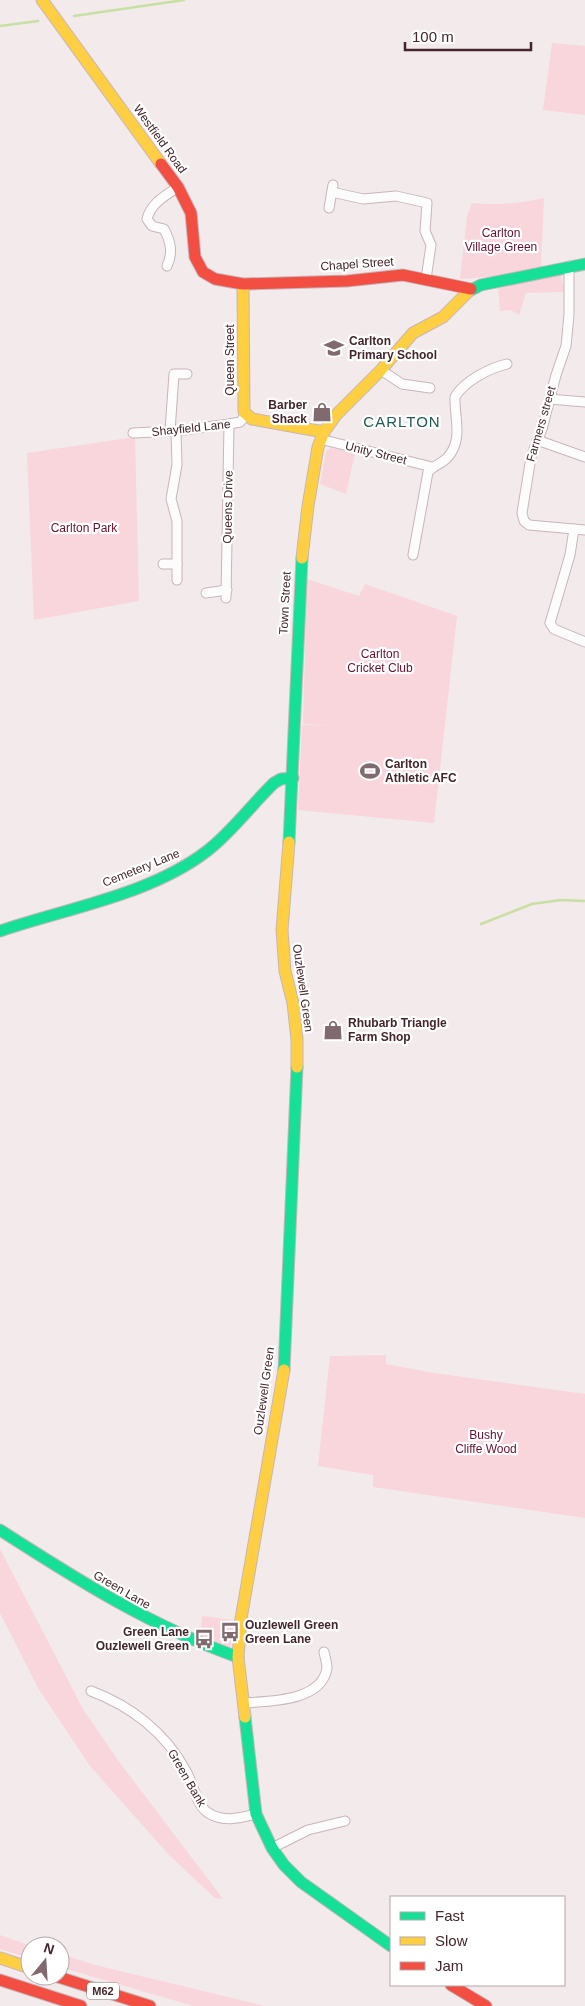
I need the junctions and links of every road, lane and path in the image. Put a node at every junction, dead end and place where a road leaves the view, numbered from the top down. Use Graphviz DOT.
graph roads {
  1 [pos="42,0"];
  2 [pos="178,187"];
  3 [pos="329,208"];
  4 [pos="585,264"];
  5 [pos="167,266"];
  6 [pos="569,266"];
  7 [pos="426,279"];
  8 [pos="243,284"];
  9 [pos="471,289"];
  10 [pos="507,364"];
  11 [pos="381,370"];
  12 [pos="187,374"];
  13 [pos="430,388"];
  14 [pos="549,399"];
  15 [pos="585,402"];
  16 [pos="246,415"];
  17 [pos="229,424"];
  18 [pos="173,431"];
  19 [pos="133,434"];
  20 [pos="322,436"];
  21 [pos="537,440"];
  22 [pos="585,456"];
  23 [pos="432,467"];
  24 [pos="574,529"];
  25 [pos="585,530"];
  26 [pos="414,555"];
  27 [pos="163,564"];
  28 [pos="177,564"];
  29 [pos="177,580"];
  30 [pos="206,593"];
  31 [pos="585,642"];
  32 [pos="293,778"];
  33 [pos="0,931"];
  34 [pos="0,1530"];
  35 [pos="324,1652"];
  36 [pos="238,1657"];
  37 [pos="91,1691"];
  38 [pos="104,1696"];
  39 [pos="243,1703"];
  40 [pos="100,1705"];
  41 [pos="256,1814"];
  42 [pos="345,1821"];
  43 [pos="272,1848"];
  44 [pos="390,1945"];
  45 [pos="0,1958"];
  46 [pos="20,1965"];
  47 [pos="0,1980"];
  48 [pos="70,1980"];
  49 [pos="453,1986"];
  50 [pos="81,2006"];
  51 [pos="150,2006"];
  52 [pos="486,2006"];
  1 -- 2 [label="main road, Westfield Road"];
  2 -- 5 [label="street"];
  2 -- 8 [label="main road, Westfield Road"];
  3 -- 7 [label="street"];
  4 -- 6 [label="main road"];
  6 -- 9 [label="main road"];
  6 -- 14 [label="street, Farmers street"];
  7 -- 8 [label="main road, Chapel Street"];
  7 -- 9 [label="main road, Chapel Street"];
  8 -- 16 [label="main road, Queen Street"];
  9 -- 11 [label="main road"];
  10 -- 23 [label="street"];
  11 -- 13 [label="street"];
  11 -- 20 [label="main road"];
  12 -- 18 [label="street"];
  14 -- 15 [label="street"];
  14 -- 21 [label="street, Farmers street"];
  16 -- 17 [label="street, Shayfield Lane"];
  16 -- 20 [label="main road"];
  17 -- 18 [label="street, Shayfield Lane"];
  17 -- 30 [label="street, Queens Drive"];
  18 -- 19 [label="street, Shayfield Lane"];
  18 -- 28 [label="street"];
  20 -- 23 [label="street, Unity Street"];
  20 -- 32 [label="main road, Town Street"];
  21 -- 22 [label="street"];
  21 -- 24 [label="street, Farmers street"];
  23 -- 26 [label="street"];
  24 -- 25 [label="street, Farmers street"];
  24 -- 31 [label="street"];
  27 -- 28 [label="street"];
  28 -- 29 [label="street"];
  32 -- 33 [label="main road, Cemetery Lane"];
  32 -- 36 [label="main road, Ouzlewell Green"];
  34 -- 36 [label="main road, Green Lane"];
  35 -- 39 [label="street"];
  36 -- 39 [label="main road, Ouzlewell Green"];
  37 -- 38 [label="street, Green Bank"];
  38 -- 40 [label="street"];
  38 -- 41 [label="street, Green Bank"];
  39 -- 41 [label="main road, Ouzlewell Green"];
  41 -- 43 [label="main road, Ouzlewell Green"];
  42 -- 43 [label="street"];
  43 -- 44 [label="main road, Ouzlewell Green"];
  45 -- 46 [label="main road"];
  47 -- 50 [label="main road, M62"];
  48 -- 51 [label="main road, M62"];
  49 -- 52 [label="main road"];
}
